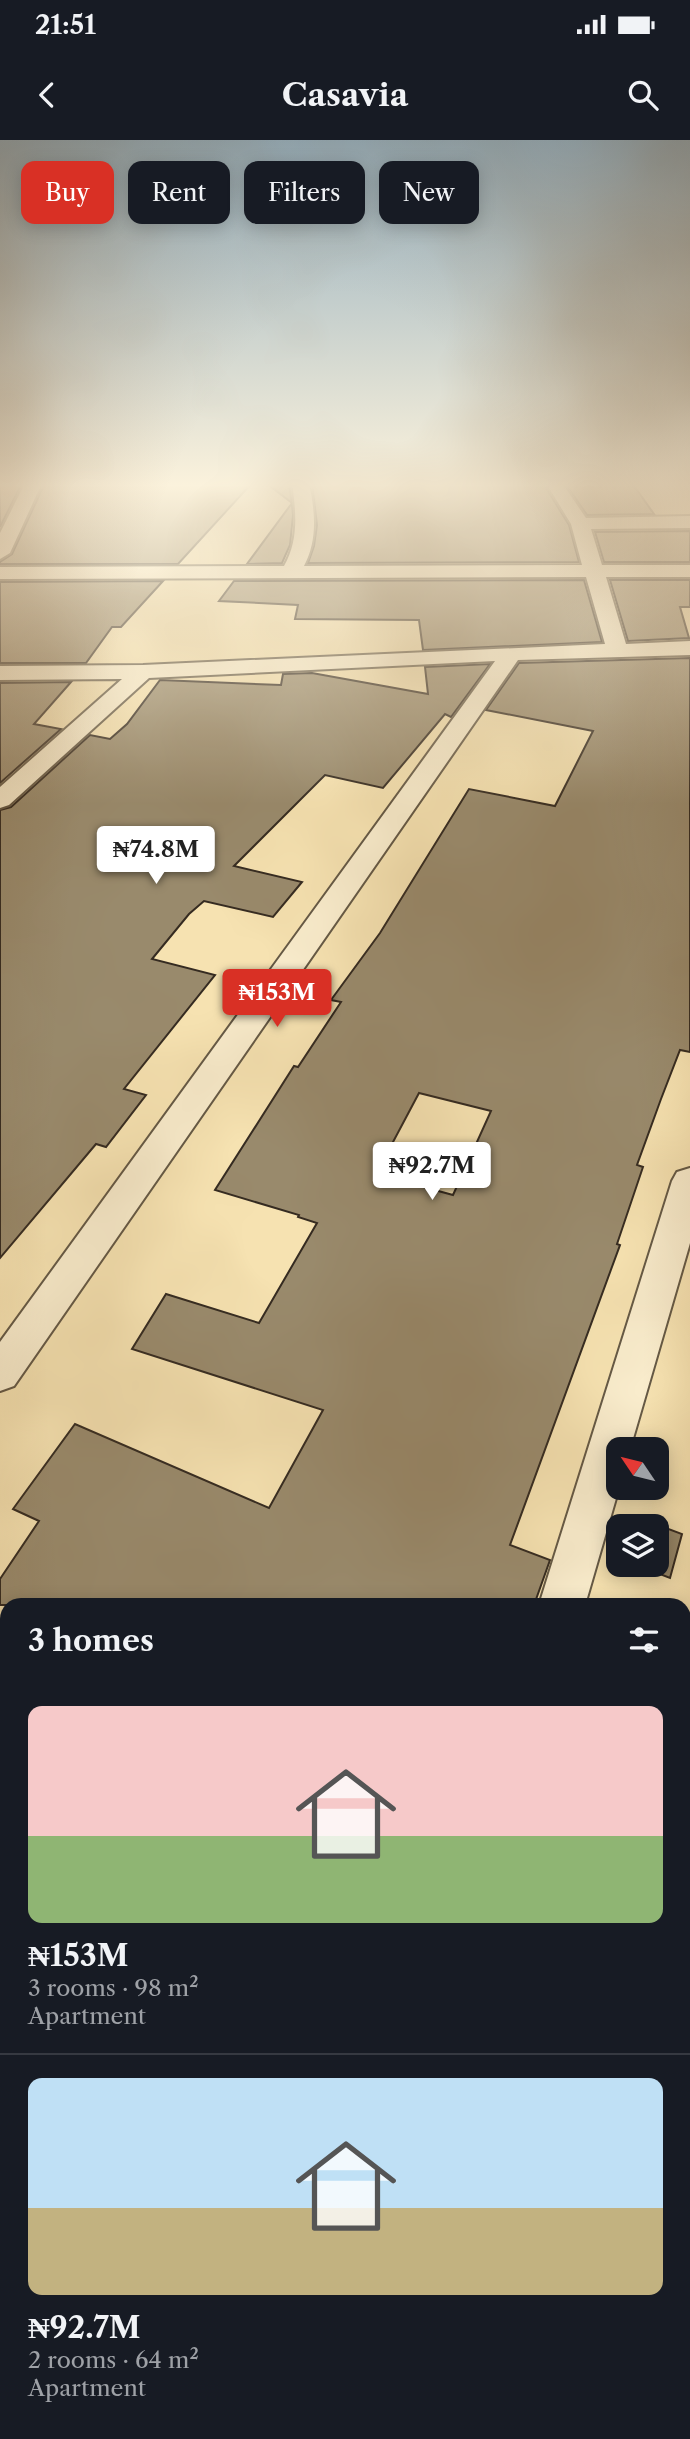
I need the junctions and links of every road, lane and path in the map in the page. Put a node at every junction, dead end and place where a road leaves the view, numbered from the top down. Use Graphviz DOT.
graph roads {
  1 [pos="599,590"];
  2 [pos="690,648"];
  3 [pos="617,649"];
  4 [pos="511,654"];
  5 [pos="143,672"];
  6 [pos="0,673"];
  7 [pos="0,800"];
  8 [pos="690,1181"];
  9 [pos="0,1374"];
  10 [pos="564,1598"];
  1 -- 3 [label="street"];
  2 -- 3 [label="street"];
  3 -- 4 [label="street"];
  4 -- 5 [label="street"];
  4 -- 9 [label="street"];
  5 -- 6 [label="street"];
  5 -- 7 [label="street"];
  8 -- 10 [label="street"];
}
